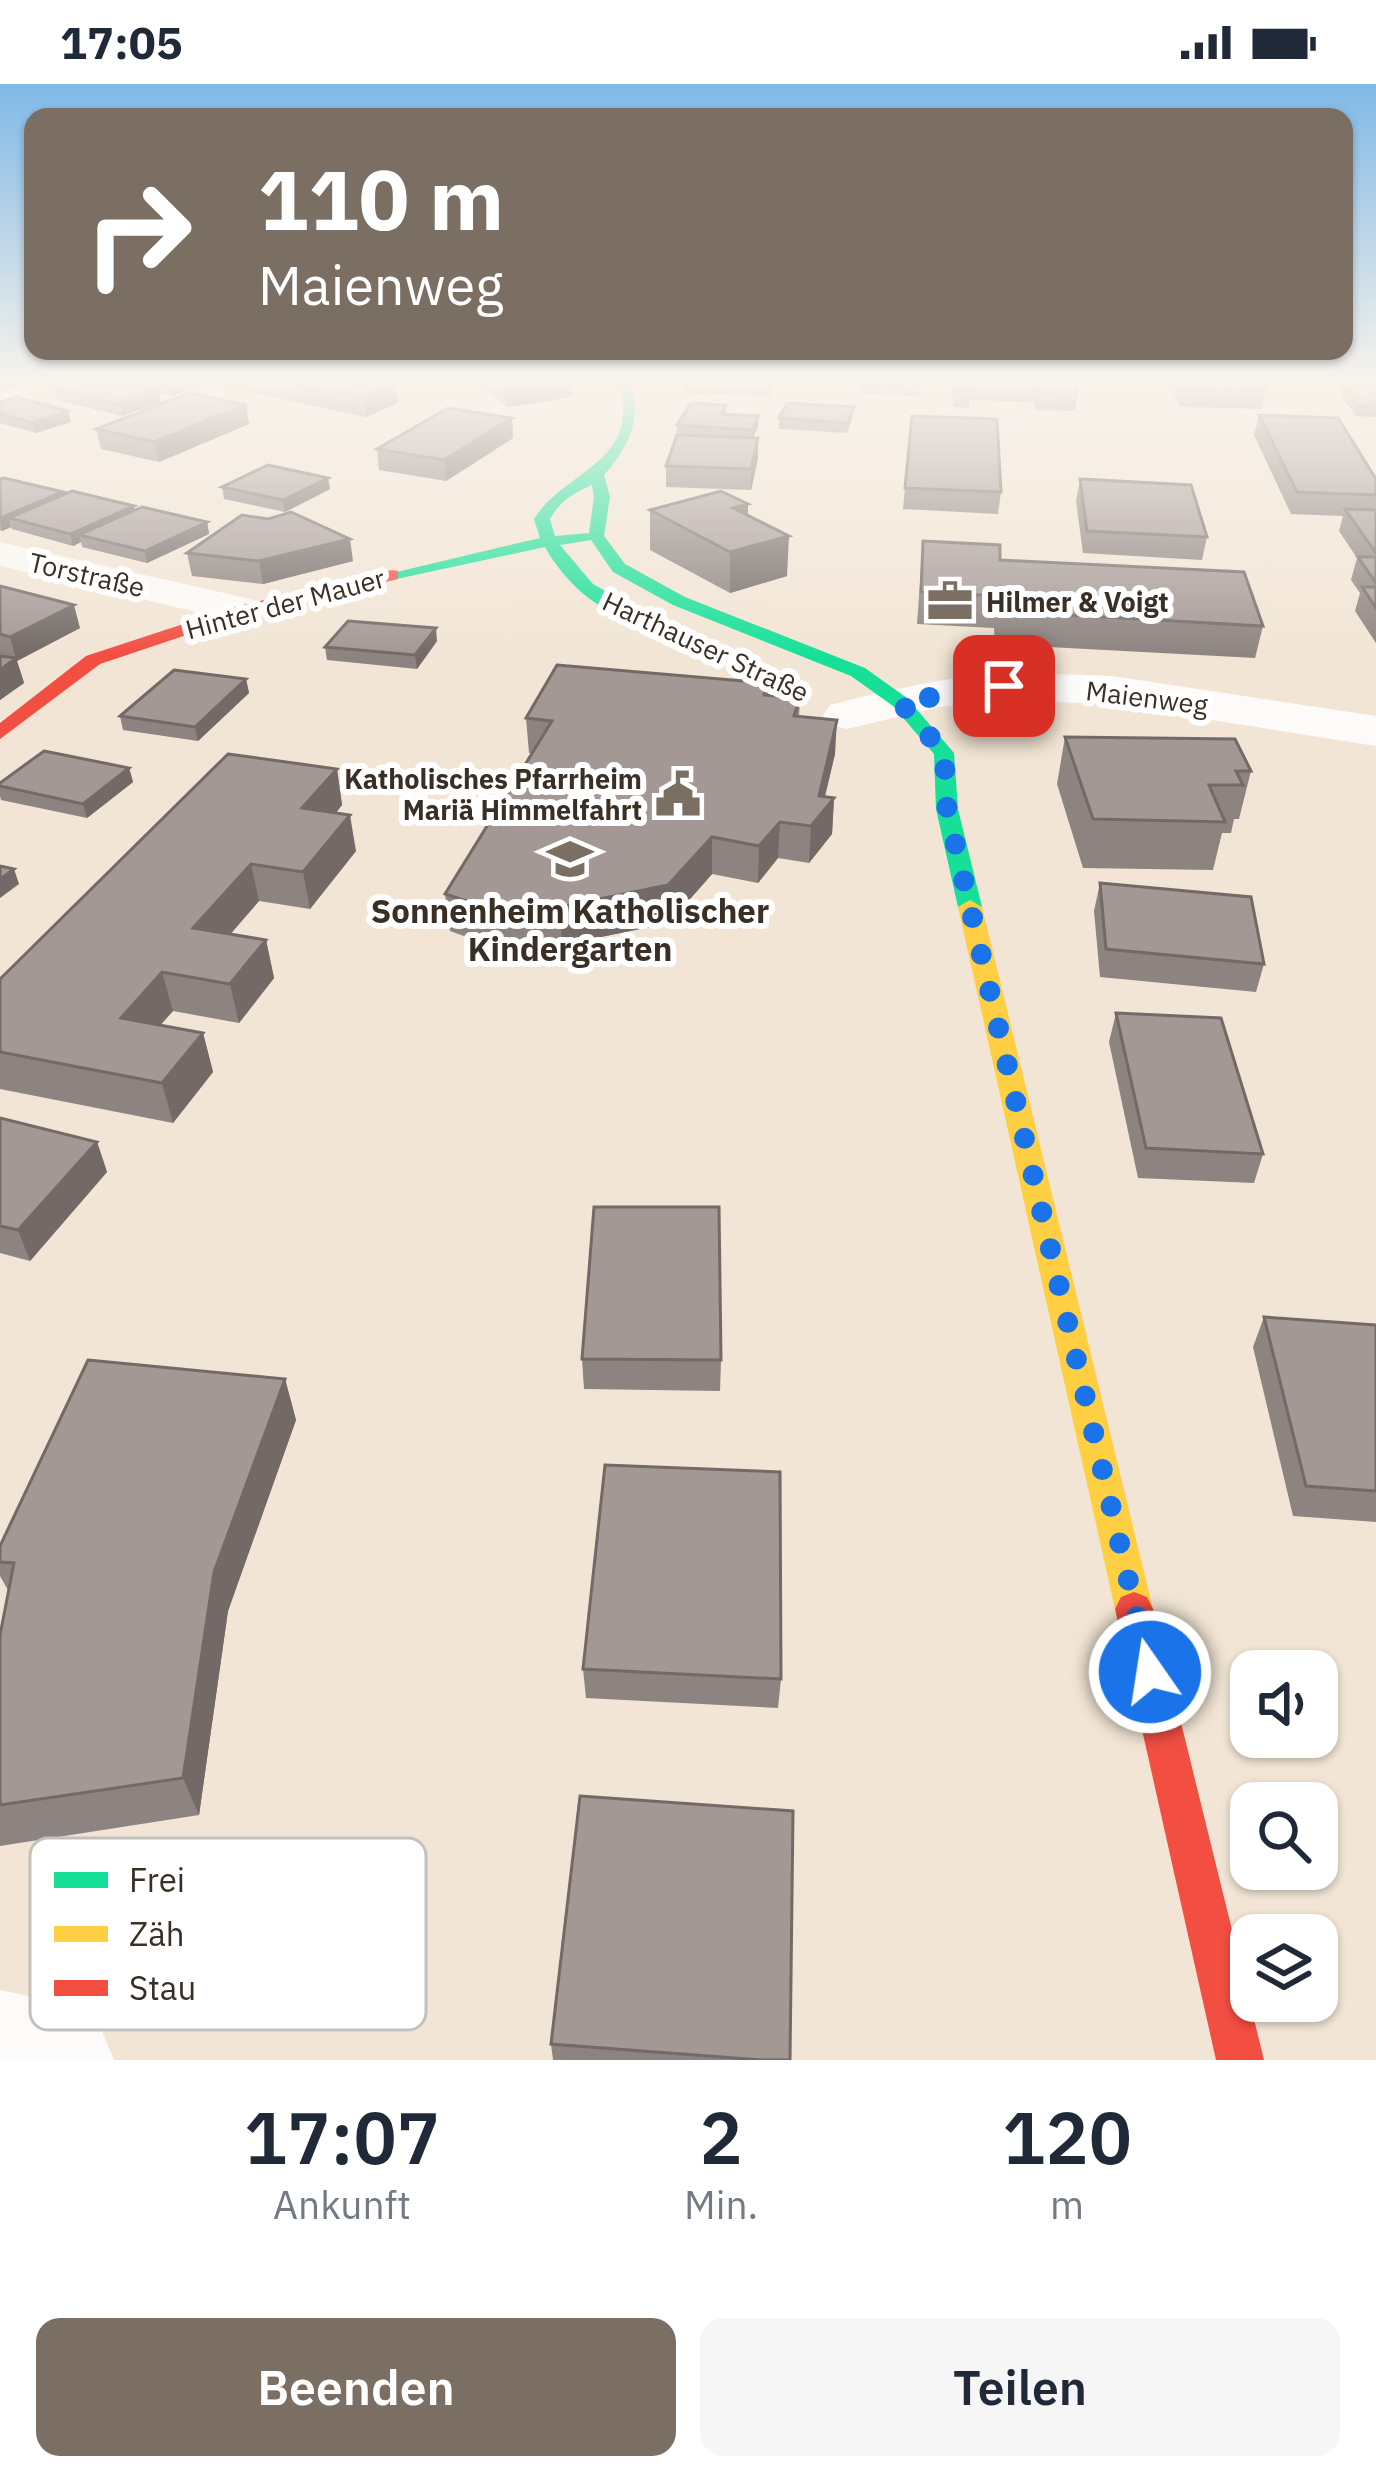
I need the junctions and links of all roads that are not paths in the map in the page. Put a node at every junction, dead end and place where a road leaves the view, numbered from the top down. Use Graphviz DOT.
graph roads {
  1 [pos="597,474"];
  2 [pos="596,536"];
  3 [pos="545,541"];
  4 [pos="0,554"];
  5 [pos="244,610"];
  6 [pos="717,646"];
  7 [pos="863,715"];
  8 [pos="1376,731"];
  9 [pos="0,733"];
  10 [pos="920,782"];
  11 [pos="947,809"];
  12 [pos="0,2048"];
  13 [pos="56,2060"];
  14 [pos="1240,2060"];
  1 -- 2 [label="street"];
  1 -- 3 [label="street"];
  2 -- 3 [label="street, Hinter der Mauer"];
  2 -- 7 [label="street, Harthauser Straße"];
  3 -- 5 [label="street, Hinter der Mauer"];
  3 -- 6 [label="street, Harthauser Straße"];
  4 -- 5 [label="street, Torstraße"];
  5 -- 9 [label="street, Hinter der Mauer"];
  7 -- 8 [label="street, Maienweg"];
  7 -- 11 [label="street, Harthauser Straße"];
  10 -- 11 [label="street"];
  11 -- 14 [label="street, Harthauser Straße"];
  12 -- 13 [label="street"];
}
